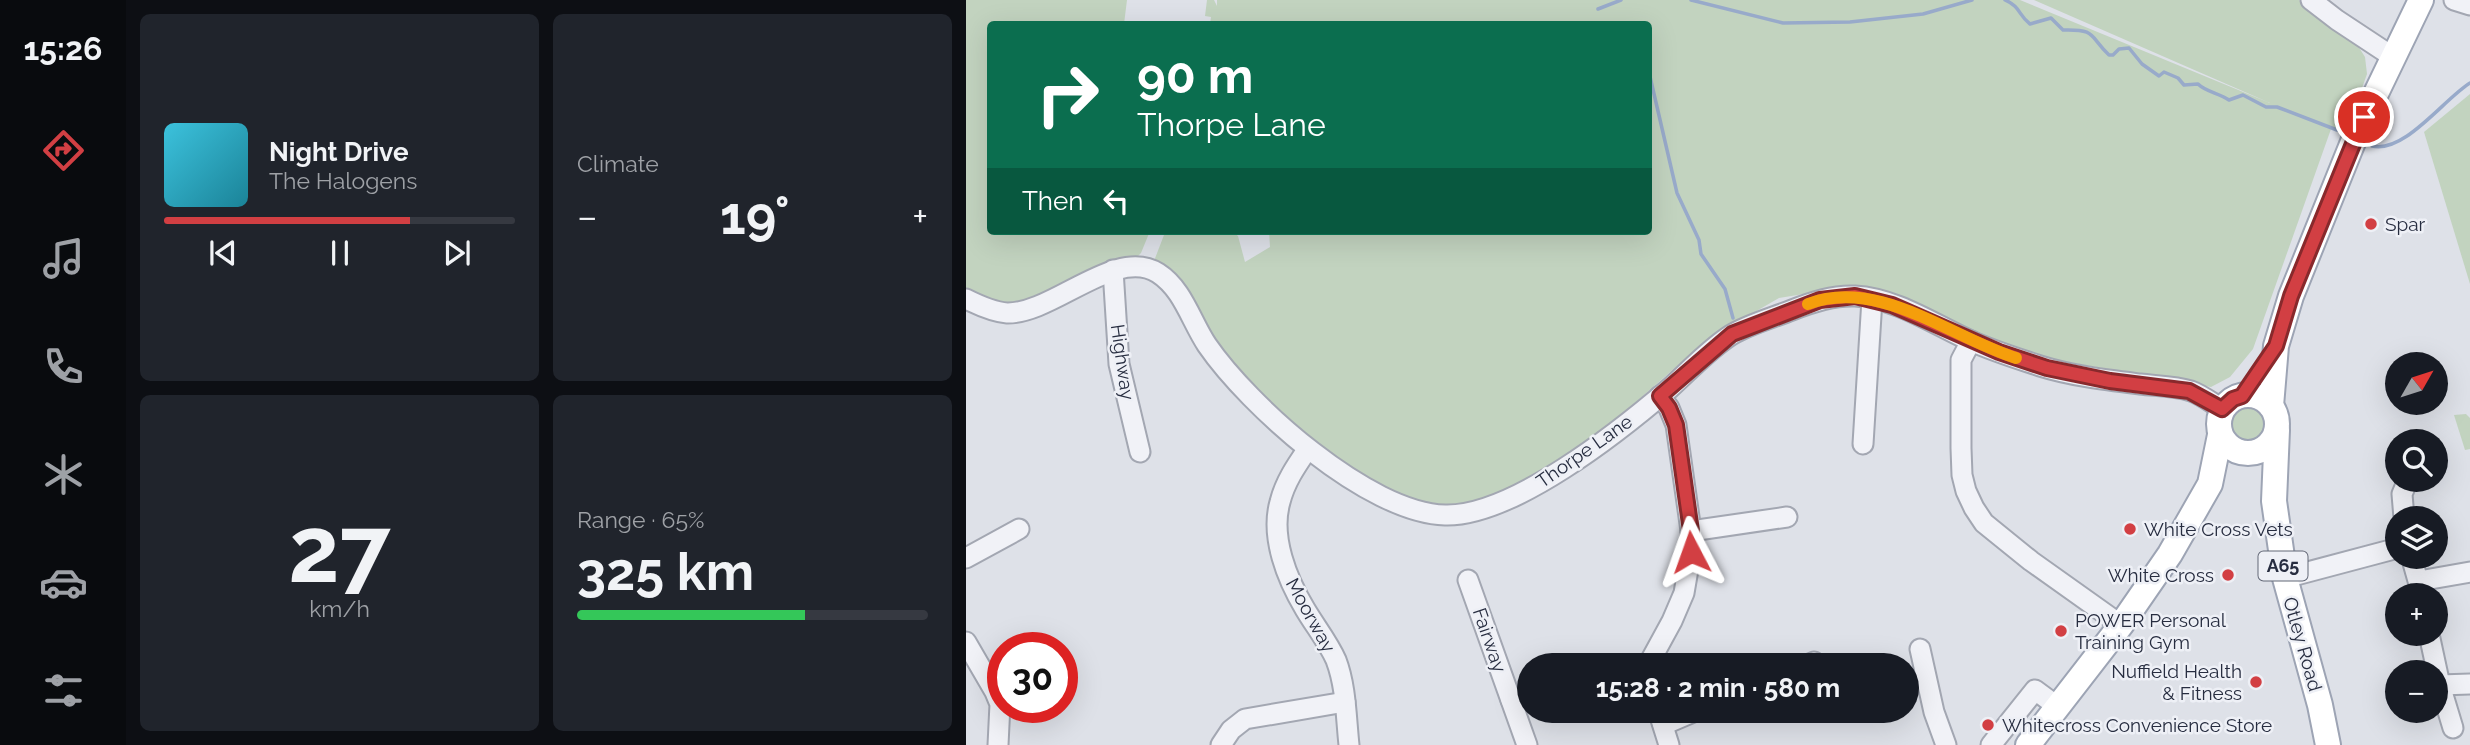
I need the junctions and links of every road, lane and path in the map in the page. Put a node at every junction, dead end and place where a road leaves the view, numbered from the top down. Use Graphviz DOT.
graph roads {
  1 [pos="2311,0"];
  2 [pos="2421,0"];
  3 [pos="2454,0"];
  4 [pos="2470,5"];
  5 [pos="2393,57"];
  6 [pos="1113,271"];
  7 [pos="966,299"];
  8 [pos="1872,299"];
  9 [pos="1971,341"];
  10 [pos="2276,346"];
  11 [pos="1660,396"];
  12 [pos="2232,402"];
  13 [pos="2274,418"];
  14 [pos="2221,435"];
  15 [pos="1863,444"];
  16 [pos="1307,450"];
  17 [pos="1140,452"];
  18 [pos="2246,454"];
  19 [pos="2210,484"];
  20 [pos="2274,501"];
  21 [pos="1787,517"];
  22 [pos="1019,529"];
  23 [pos="1691,531"];
  24 [pos="2385,551"];
  25 [pos="966,558"];
  26 [pos="2470,572"];
  27 [pos="2285,578"];
  28 [pos="1468,580"];
  29 [pos="2436,583"];
  30 [pos="2121,625"];
  31 [pos="966,642"];
  32 [pos="1920,649"];
  33 [pos="1655,653"];
  34 [pos="2470,684"];
  35 [pos="2448,685"];
  36 [pos="1517,691"];
  37 [pos="1345,702"];
  38 [pos="2058,707"];
  39 [pos="2448,711"];
  40 [pos="1524,723"];
  41 [pos="1662,723"];
  42 [pos="2453,728"];
  43 [pos="999,745"];
  44 [pos="1221,745"];
  45 [pos="1349,745"];
  46 [pos="1527,745"];
  47 [pos="1669,745"];
  48 [pos="1946,745"];
  49 [pos="1991,745"];
  50 [pos="2028,745"];
  51 [pos="2328,745"];
  1 -- 5 [label="street"];
  2 -- 5 [label="main road, A65"];
  3 -- 4 [label="street"];
  5 -- 10 [label="main road, A65"];
  6 -- 7 [label="street, Thorpe Lane"];
  6 -- 16 [label="street, Thorpe Lane"];
  6 -- 17 [label="street, Highway"];
  8 -- 9 [label="street, Thorpe Lane"];
  8 -- 11 [label="street, Thorpe Lane"];
  8 -- 15 [label="street"];
  9 -- 12 [label="street, Thorpe Lane"];
  9 -- 30 [label="street"];
  10 -- 12 [label="main road, A65"];
  10 -- 13 [label="main road, A65"];
  11 -- 16 [label="street, Thorpe Lane"];
  11 -- 23 [label="street"];
  12 -- 13 [label="main road"];
  12 -- 14 [label="main road"];
  13 -- 18 [label="main road"];
  13 -- 20 [label="main road, Otley Road / A65"];
  14 -- 18 [label="main road, A65"];
  14 -- 19 [label="main road"];
  16 -- 37 [label="street, Moorway"];
  18 -- 19 [label="main road"];
  18 -- 20 [label="main road, Otley Road / A65"];
  19 -- 30 [label="main road"];
  20 -- 27 [label="main road, Otley Road / A65"];
  21 -- 23 [label="street"];
  22 -- 25 [label="street"];
  23 -- 33 [label="street"];
  24 -- 27 [label="street"];
  26 -- 29 [label="street"];
  27 -- 51 [label="main road, Otley Road / A65"];
  28 -- 36 [label="street, Fairway"];
  30 -- 38 [label="main road"];
  31 -- 43 [label="street"];
  32 -- 48 [label="street"];
  34 -- 35 [label="street"];
  37 -- 44 [label="street"];
  37 -- 45 [label="street, Moorway"];
  38 -- 49 [label="street"];
  38 -- 50 [label="main road"];
  39 -- 42 [label="street"];
  40 -- 46 [label="street, Fairway"];
  41 -- 47 [label="street"];
}
